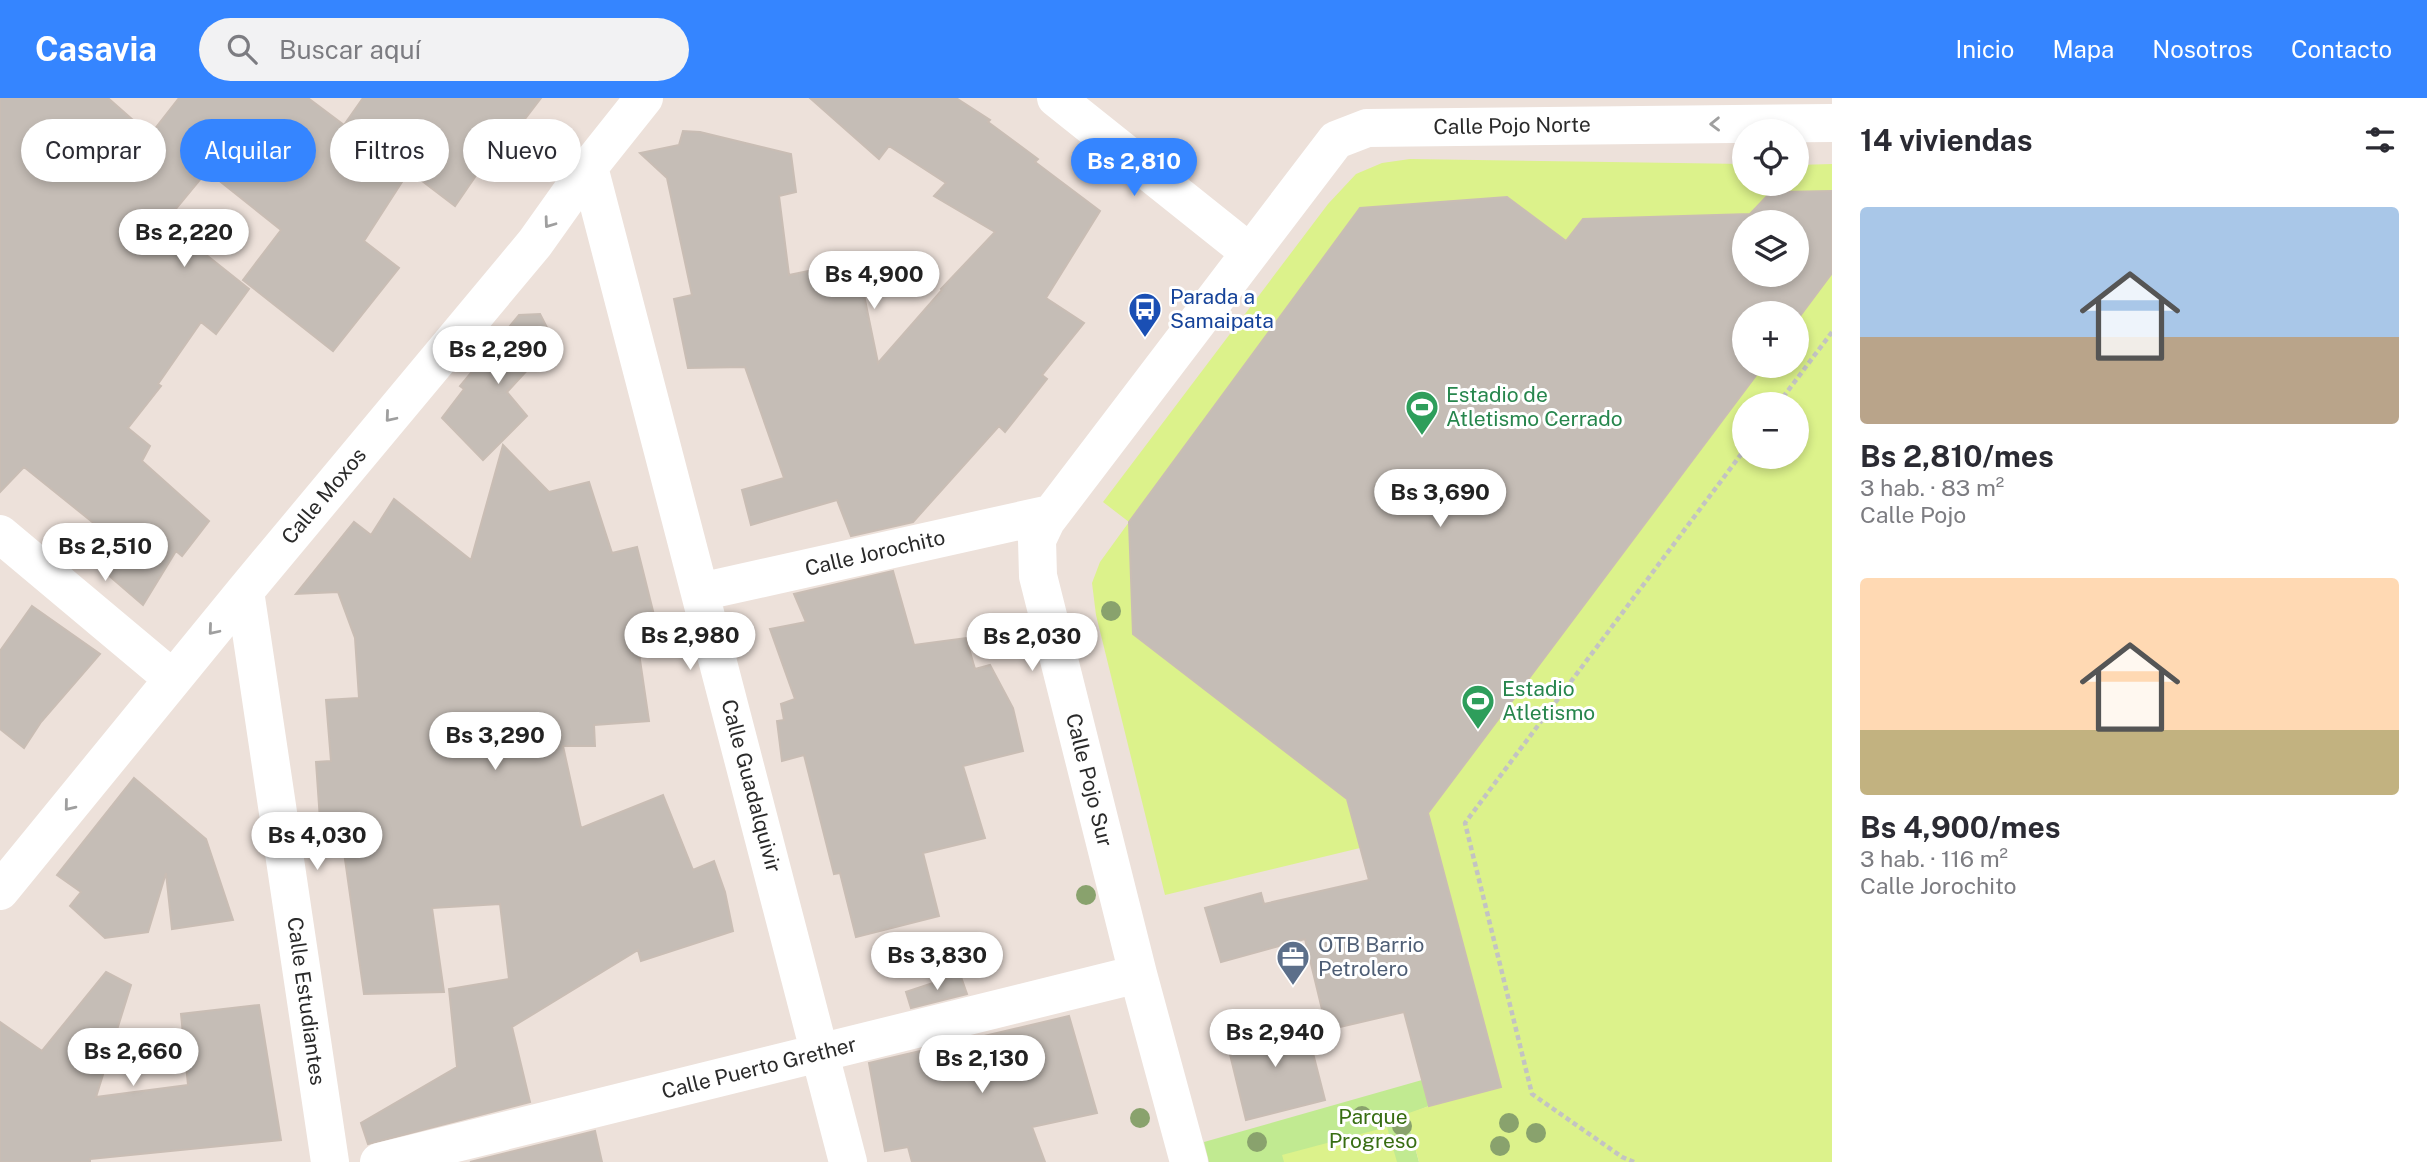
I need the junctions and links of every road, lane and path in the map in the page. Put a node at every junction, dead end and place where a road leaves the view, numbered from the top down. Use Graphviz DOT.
graph roads {
  1 [pos="644,98"];
  2 [pos="1056,98"];
  3 [pos="1367,113"];
  4 [pos="1832,123"];
  5 [pos="589,167"];
  6 [pos="1249,252"];
  7 [pos="1832,332"];
  8 [pos="1787,392"];
  9 [pos="1732,466"];
  10 [pos="1050,514"];
  11 [pos="0,534"];
  12 [pos="245,591"];
  13 [pos="700,592"];
  14 [pos="173,678"];
  15 [pos="0,891"];
  16 [pos="1138,974"];
  17 [pos="821,1053"];
  18 [pos="330,1162"];
  19 [pos="379,1162"];
  20 [pos="848,1162"];
  21 [pos="1189,1162"];
  22 [pos="1634,1162"];
  1 -- 5 [label="street, Calle Moxos"];
  2 -- 6 [label="street"];
  4 -- 3 [label="street, Calle Pojo Norte, one-way"];
  3 -- 6 [label="street, Calle Pojo Norte"];
  5 -- 12 [label="street, Calle Moxos, one-way"];
  5 -- 13 [label="street, Calle Guadalquivir"];
  6 -- 10 [label="street, Calle Pojo Sur"];
  7 -- 8 [label="path"];
  9 -- 22 [label="path"];
  10 -- 13 [label="street, Calle Jorochito"];
  10 -- 16 [label="street, Calle Pojo Sur"];
  11 -- 14 [label="street"];
  12 -- 14 [label="street, Calle Moxos, one-way"];
  12 -- 18 [label="street, Calle Estudiantes"];
  13 -- 17 [label="street, Calle Guadalquivir"];
  14 -- 15 [label="street, Calle Moxos, one-way"];
  16 -- 17 [label="street, Calle Puerto Grether"];
  16 -- 21 [label="street, Calle Pojo Sur"];
  17 -- 19 [label="street, Calle Puerto Grether"];
  17 -- 20 [label="street, Calle Guadalquivir"];
}
